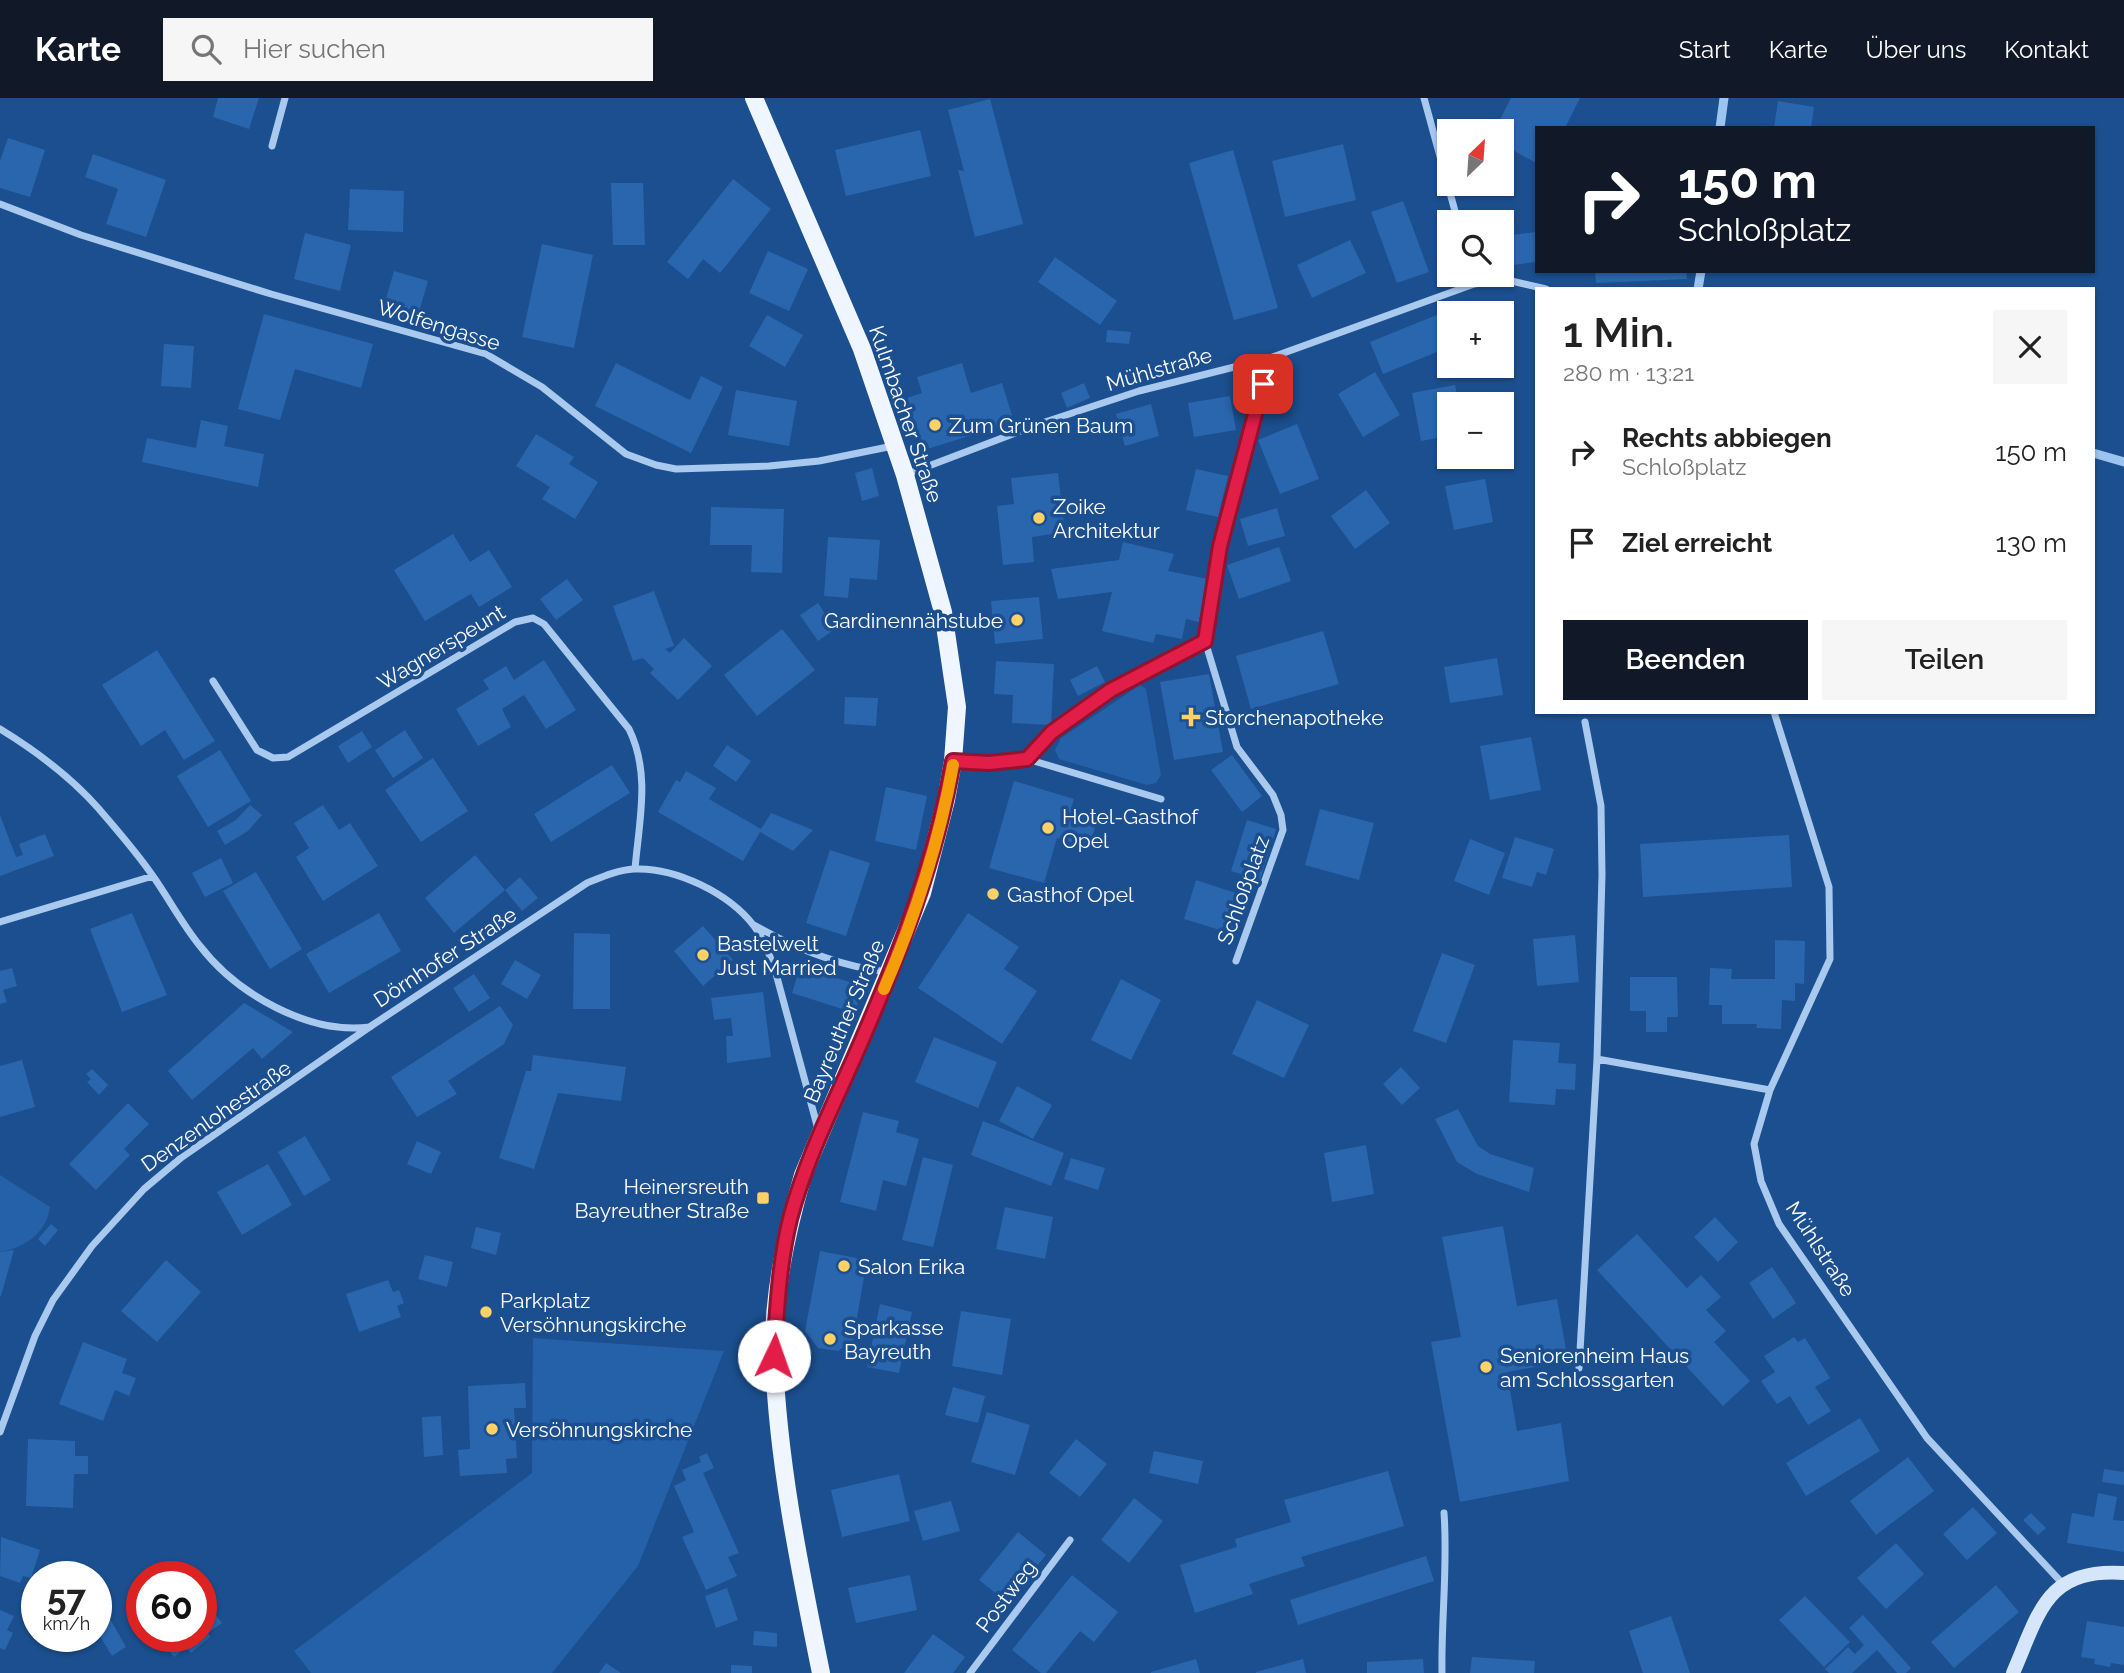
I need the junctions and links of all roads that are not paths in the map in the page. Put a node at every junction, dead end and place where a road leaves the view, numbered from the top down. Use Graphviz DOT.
graph roads {
  1 [pos="285,98"];
  2 [pos="754,98"];
  3 [pos="1424,98"];
  4 [pos="272,146"];
  5 [pos="0,204"];
  6 [pos="1455,210"];
  7 [pos="1514,281"];
  8 [pos="1466,287"];
  9 [pos="1538,287"];
  10 [pos="1270,358"];
  11 [pos="894,445"];
  12 [pos="905,475"];
  13 [pos="1205,641"];
  14 [pos="213,681"];
  15 [pos="1775,714"];
  16 [pos="1585,722"];
  17 [pos="0,729"];
  18 [pos="1027,759"];
  19 [pos="953,761"];
  20 [pos="1161,799"];
  21 [pos="635,869"];
  22 [pos="153,876"];
  23 [pos="0,922"];
  24 [pos="753,924"];
  25 [pos="1236,961"];
  26 [pos="891,972"];
  27 [pos="371,1027"];
  28 [pos="1597,1059"];
  29 [pos="1770,1090"];
  30 [pos="820,1136"];
  31 [pos="1579,1368"];
  32 [pos="0,1432"];
  33 [pos="1444,1513"];
  34 [pos="1070,1540"];
  35 [pos="2124,1573"];
  36 [pos="2063,1584"];
  37 [pos="821,1673"];
  38 [pos="970,1673"];
  39 [pos="1442,1673"];
  40 [pos="2013,1673"];
  1 -- 4 [label="street"];
  2 -- 11 [label="main road, Kulmbacher Straße"];
  3 -- 6 [label="street"];
  5 -- 11 [label="street, Wolfengasse"];
  7 -- 9 [label="street, Mühlstraße"];
  8 -- 10 [label="street, Mühlstraße"];
  10 -- 12 [label="street, Mühlstraße"];
  10 -- 13 [label="street, Schloßplatz"];
  11 -- 12 [label="main road, Kulmbacher Straße"];
  12 -- 19 [label="main road, Kulmbacher Straße"];
  13 -- 18 [label="street"];
  13 -- 25 [label="street, Schloßplatz"];
  14 -- 21 [label="street, Wagnerspeunt"];
  15 -- 29 [label="street, Mühlstraße"];
  16 -- 28 [label="street"];
  17 -- 22 [label="street, Dörnhofer Straße"];
  18 -- 19 [label="street"];
  18 -- 20 [label="street"];
  19 -- 26 [label="main road, Bayreuther Straße"];
  21 -- 24 [label="street, Dörnhofer Straße"];
  21 -- 27 [label="street, Dörnhofer Straße"];
  22 -- 23 [label="street"];
  22 -- 27 [label="street, Dörnhofer Straße"];
  24 -- 26 [label="street, Dörnhofer Straße"];
  24 -- 30 [label="street, Dörnhofer Straße"];
  26 -- 30 [label="main road, Bayreuther Straße"];
  27 -- 32 [label="street, Denzenlohestraße"];
  28 -- 29 [label="street"];
  28 -- 31 [label="street"];
  29 -- 36 [label="street, Mühlstraße"];
  30 -- 37 [label="main road, Bayreuther Straße"];
  33 -- 39 [label="street"];
  34 -- 38 [label="street, Postweg"];
  35 -- 36 [label="street"];
  36 -- 40 [label="street"];
}
